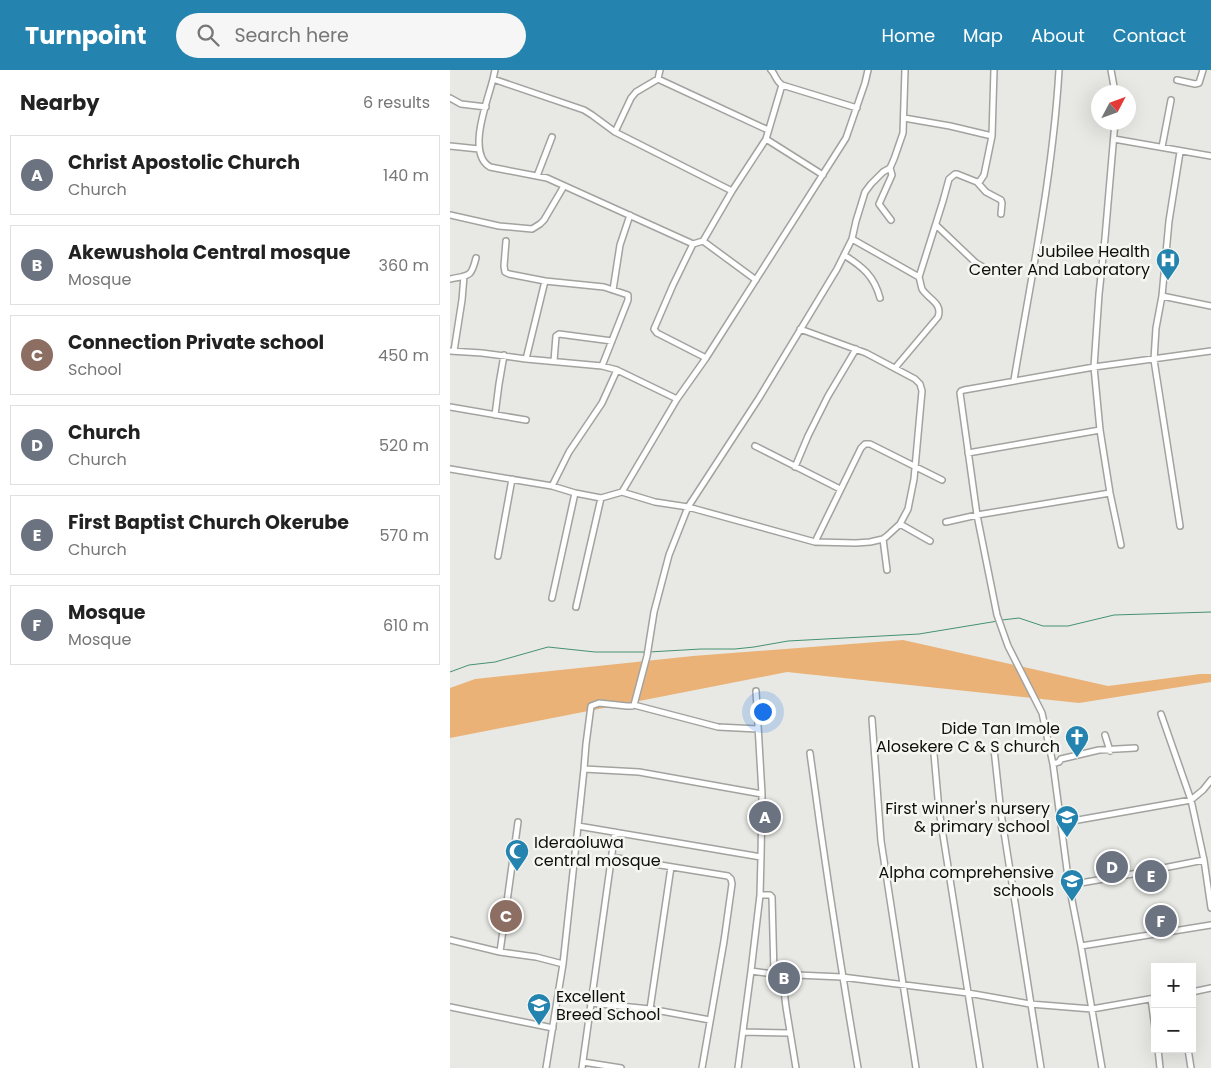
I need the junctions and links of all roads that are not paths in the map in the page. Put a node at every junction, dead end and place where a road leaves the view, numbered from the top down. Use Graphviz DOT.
graph roads {
  1 [pos="495,70"];
  2 [pos="660,70"];
  3 [pos="771,70"];
  4 [pos="868,70"];
  5 [pos="905,70"];
  6 [pos="993,70"];
  7 [pos="1059,70"];
  8 [pos="1110,70"];
  9 [pos="1203,70"];
  10 [pos="493,79"];
  11 [pos="658,79"];
  12 [pos="1177,80"];
  13 [pos="1113,85"];
  14 [pos="782,86"];
  15 [pos="450,98"];
  16 [pos="1171,100"];
  17 [pos="486,107"];
  18 [pos="857,108"];
  19 [pos="904,118"];
  20 [pos="768,130"];
  21 [pos="1115,130"];
  22 [pos="615,132"];
  23 [pos="992,136"];
  24 [pos="552,137"];
  25 [pos="766,139"];
  26 [pos="1114,139"];
  27 [pos="450,146"];
  28 [pos="1162,147"];
  29 [pos="479,149"];
  30 [pos="1180,152"];
  31 [pos="1211,156"];
  32 [pos="890,168"];
  33 [pos="823,175"];
  34 [pos="537,176"];
  35 [pos="977,182"];
  36 [pos="564,186"];
  37 [pos="732,191"];
  38 [pos="1001,214"];
  39 [pos="450,215"];
  40 [pos="630,216"];
  41 [pos="891,220"];
  42 [pos="936,224"];
  43 [pos="852,239"];
  44 [pos="506,240"];
  45 [pos="703,241"];
  46 [pos="693,244"];
  47 [pos="844,256"];
  48 [pos="476,258"];
  49 [pos="988,270"];
  50 [pos="464,276"];
  51 [pos="919,277"];
  52 [pos="450,278"];
  53 [pos="756,280"];
  54 [pos="545,281"];
  55 [pos="613,290"];
  56 [pos="1162,296"];
  57 [pos="880,298"];
  58 [pos="1211,306"];
  59 [pos="800,329"];
  60 [pos="612,341"];
  61 [pos="856,349"];
  62 [pos="452,351"];
  63 [pos="1211,351"];
  64 [pos="504,355"];
  65 [pos="706,358"];
  66 [pos="526,359"];
  67 [pos="1154,360"];
  68 [pos="554,361"];
  69 [pos="602,366"];
  70 [pos="1094,367"];
  71 [pos="896,368"];
  72 [pos="617,370"];
  73 [pos="1014,380"];
  74 [pos="677,399"];
  75 [pos="450,407"];
  76 [pos="495,415"];
  77 [pos="526,420"];
  78 [pos="1100,430"];
  79 [pos="755,446"];
  80 [pos="968,453"];
  81 [pos="914,466"];
  82 [pos="795,467"];
  83 [pos="450,468"];
  84 [pos="512,480"];
  85 [pos="942,480"];
  86 [pos="552,486"];
  87 [pos="840,489"];
  88 [pos="622,492"];
  89 [pos="575,493"];
  90 [pos="1110,493"];
  91 [pos="601,498"];
  92 [pos="688,507"];
  93 [pos="977,515"];
  94 [pos="946,522"];
  95 [pos="900,524"];
  96 [pos="1180,526"];
  97 [pos="883,539"];
  98 [pos="930,540"];
  99 [pos="815,542"];
  100 [pos="1121,545"];
  101 [pos="498,556"];
  102 [pos="887,570"];
  103 [pos="552,598"];
  104 [pos="576,607"];
  105 [pos="756,691"];
  106 [pos="634,705"];
  107 [pos="1161,714"];
  108 [pos="872,719"];
  109 [pos="758,729"];
  110 [pos="1105,735"];
  111 [pos="1136,748"];
  112 [pos="994,749"];
  113 [pos="1110,751"];
  114 [pos="810,752"];
  115 [pos="934,754"];
  116 [pos="1052,764"];
  117 [pos="584,769"];
  118 [pos="1211,780"];
  119 [pos="762,794"];
  120 [pos="1191,800"];
  121 [pos="518,822"];
  122 [pos="1061,823"];
  123 [pos="578,826"];
  124 [pos="615,832"];
  125 [pos="611,857"];
  126 [pos="761,857"];
  127 [pos="1204,860"];
  128 [pos="671,867"];
  129 [pos="1211,874"];
  130 [pos="1207,879"];
  131 [pos="1069,884"];
  132 [pos="760,895"];
  133 [pos="1211,908"];
  134 [pos="1211,925"];
  135 [pos="450,940"];
  136 [pos="1081,946"];
  137 [pos="500,952"];
  138 [pos="563,964"];
  139 [pos="751,971"];
  140 [pos="774,974"];
  141 [pos="782,974"];
  142 [pos="842,976"];
  143 [pos="904,985"];
  144 [pos="1211,988"];
  145 [pos="1196,991"];
  146 [pos="968,993"];
  147 [pos="1151,998"];
  148 [pos="590,1003"];
  149 [pos="1030,1004"];
  150 [pos="450,1007"];
  151 [pos="650,1009"];
  152 [pos="1092,1009"];
  153 [pos="710,1020"];
  154 [pos="554,1028"];
  155 [pos="743,1032"];
  156 [pos="790,1033"];
  157 [pos="1158,1053"];
  158 [pos="1189,1053"];
  159 [pos="582,1065"];
  160 [pos="546,1068"];
  161 [pos="621,1068"];
  162 [pos="702,1068"];
  163 [pos="738,1068"];
  164 [pos="796,1068"];
  165 [pos="858,1068"];
  166 [pos="916,1068"];
  167 [pos="980,1068"];
  168 [pos="1041,1068"];
  169 [pos="1102,1068"];
  170 [pos="1160,1068"];
  171 [pos="1191,1068"];
  1 -- 10 [label="street"];
  2 -- 11 [label="street"];
  3 -- 14 [label="street"];
  4 -- 18 [label="street"];
  5 -- 19 [label="street"];
  6 -- 23 [label="street"];
  7 -- 73 [label="street"];
  8 -- 13 [label="street"];
  9 -- 12 [label="street"];
  10 -- 17 [label="street"];
  10 -- 22 [label="street"];
  11 -- 20 [label="street"];
  11 -- 22 [label="street"];
  14 -- 18 [label="street"];
  14 -- 20 [label="street"];
  15 -- 17 [label="street"];
  16 -- 28 [label="street"];
  17 -- 29 [label="street"];
  18 -- 33 [label="street"];
  19 -- 23 [label="street"];
  19 -- 32 [label="street"];
  20 -- 25 [label="street"];
  21 -- 26 [label="street"];
  22 -- 37 [label="street"];
  23 -- 35 [label="street"];
  24 -- 34 [label="street"];
  25 -- 33 [label="street"];
  25 -- 37 [label="street"];
  26 -- 28 [label="street"];
  26 -- 70 [label="street"];
  27 -- 29 [label="street"];
  28 -- 30 [label="street"];
  29 -- 34 [label="street"];
  30 -- 31 [label="street"];
  30 -- 56 [label="street"];
  32 -- 41 [label="street"];
  32 -- 43 [label="street"];
  33 -- 53 [label="street"];
  34 -- 36 [label="street"];
  35 -- 38 [label="street"];
  35 -- 42 [label="street"];
  36 -- 39 [label="street"];
  36 -- 40 [label="street"];
  37 -- 45 [label="street"];
  40 -- 46 [label="street"];
  40 -- 55 [label="street"];
  42 -- 49 [label="street"];
  42 -- 51 [label="street"];
  43 -- 47 [label="street"];
  43 -- 51 [label="street"];
  44 -- 54 [label="street"];
  45 -- 46 [label="street"];
  45 -- 53 [label="street"];
  46 -- 65 [label="street"];
  47 -- 57 [label="street"];
  47 -- 59 [label="street"];
  48 -- 50 [label="street"];
  50 -- 52 [label="street"];
  50 -- 62 [label="street"];
  51 -- 71 [label="street"];
  53 -- 65 [label="street"];
  54 -- 55 [label="street"];
  54 -- 66 [label="street"];
  55 -- 60 [label="street"];
  56 -- 58 [label="street"];
  56 -- 67 [label="street"];
  59 -- 61 [label="street"];
  59 -- 92 [label="street"];
  60 -- 68 [label="street"];
  60 -- 69 [label="street"];
  61 -- 71 [label="street"];
  61 -- 82 [label="street"];
  62 -- 64 [label="street"];
  63 -- 67 [label="street"];
  64 -- 66 [label="street"];
  64 -- 76 [label="street"];
  65 -- 74 [label="street"];
  66 -- 68 [label="street"];
  67 -- 70 [label="street"];
  67 -- 96 [label="street"];
  68 -- 69 [label="street"];
  69 -- 72 [label="street"];
  70 -- 73 [label="street"];
  70 -- 78 [label="street"];
  71 -- 81 [label="street"];
  72 -- 74 [label="street"];
  72 -- 86 [label="street"];
  73 -- 80 [label="street"];
  74 -- 88 [label="street"];
  75 -- 76 [label="street"];
  76 -- 77 [label="street"];
  78 -- 80 [label="street"];
  78 -- 90 [label="street"];
  79 -- 82 [label="street"];
  80 -- 93 [label="street"];
  81 -- 85 [label="street"];
  81 -- 87 [label="street"];
  81 -- 95 [label="street"];
  82 -- 87 [label="street"];
  83 -- 84 [label="street"];
  84 -- 86 [label="street"];
  84 -- 101 [label="street"];
  86 -- 89 [label="street"];
  87 -- 99 [label="street"];
  88 -- 91 [label="street"];
  88 -- 92 [label="street"];
  89 -- 91 [label="street"];
  89 -- 103 [label="street"];
  90 -- 93 [label="street"];
  90 -- 100 [label="street"];
  91 -- 104 [label="street"];
  92 -- 99 [label="street"];
  92 -- 106 [label="street"];
  93 -- 94 [label="street"];
  93 -- 116 [label="street"];
  95 -- 97 [label="street"];
  95 -- 98 [label="street"];
  97 -- 99 [label="street"];
  97 -- 102 [label="street"];
  105 -- 109 [label="street"];
  106 -- 109 [label="street"];
  106 -- 117 [label="street"];
  107 -- 120 [label="street"];
  108 -- 143 [label="street"];
  109 -- 119 [label="street"];
  110 -- 113 [label="street"];
  111 -- 113 [label="street"];
  112 -- 149 [label="street"];
  113 -- 116 [label="street"];
  114 -- 142 [label="street"];
  115 -- 146 [label="street"];
  116 -- 122 [label="street"];
  117 -- 119 [label="street"];
  117 -- 123 [label="street"];
  118 -- 120 [label="street"];
  119 -- 126 [label="street"];
  120 -- 122 [label="street"];
  120 -- 127 [label="street"];
  121 -- 137 [label="street"];
  122 -- 131 [label="street"];
  123 -- 124 [label="street"];
  123 -- 138 [label="street"];
  124 -- 125 [label="street"];
  124 -- 126 [label="street"];
  125 -- 128 [label="street"];
  125 -- 148 [label="street"];
  126 -- 132 [label="street"];
  127 -- 130 [label="street"];
  127 -- 131 [label="street"];
  128 -- 151 [label="street"];
  128 -- 153 [label="street"];
  129 -- 130 [label="street"];
  130 -- 133 [label="street"];
  131 -- 136 [label="street"];
  132 -- 139 [label="street"];
  132 -- 140 [label="street"];
  134 -- 136 [label="street"];
  135 -- 137 [label="street"];
  136 -- 152 [label="street"];
  137 -- 138 [label="street"];
  138 -- 154 [label="street"];
  139 -- 140 [label="street"];
  139 -- 155 [label="street"];
  140 -- 141 [label="street"];
  141 -- 142 [label="street"];
  141 -- 156 [label="street"];
  142 -- 143 [label="street"];
  142 -- 165 [label="street"];
  143 -- 146 [label="street"];
  143 -- 166 [label="street"];
  144 -- 145 [label="street"];
  146 -- 149 [label="street"];
  146 -- 167 [label="street"];
  147 -- 152 [label="street"];
  148 -- 151 [label="street"];
  148 -- 159 [label="street"];
  149 -- 152 [label="street"];
  149 -- 168 [label="street"];
  150 -- 154 [label="street"];
  151 -- 153 [label="street"];
  152 -- 169 [label="street"];
  153 -- 162 [label="street"];
  154 -- 160 [label="street"];
  155 -- 156 [label="street"];
  155 -- 163 [label="street"];
  156 -- 164 [label="street"];
  157 -- 170 [label="street"];
  158 -- 171 [label="street"];
  159 -- 161 [label="street"];
}
